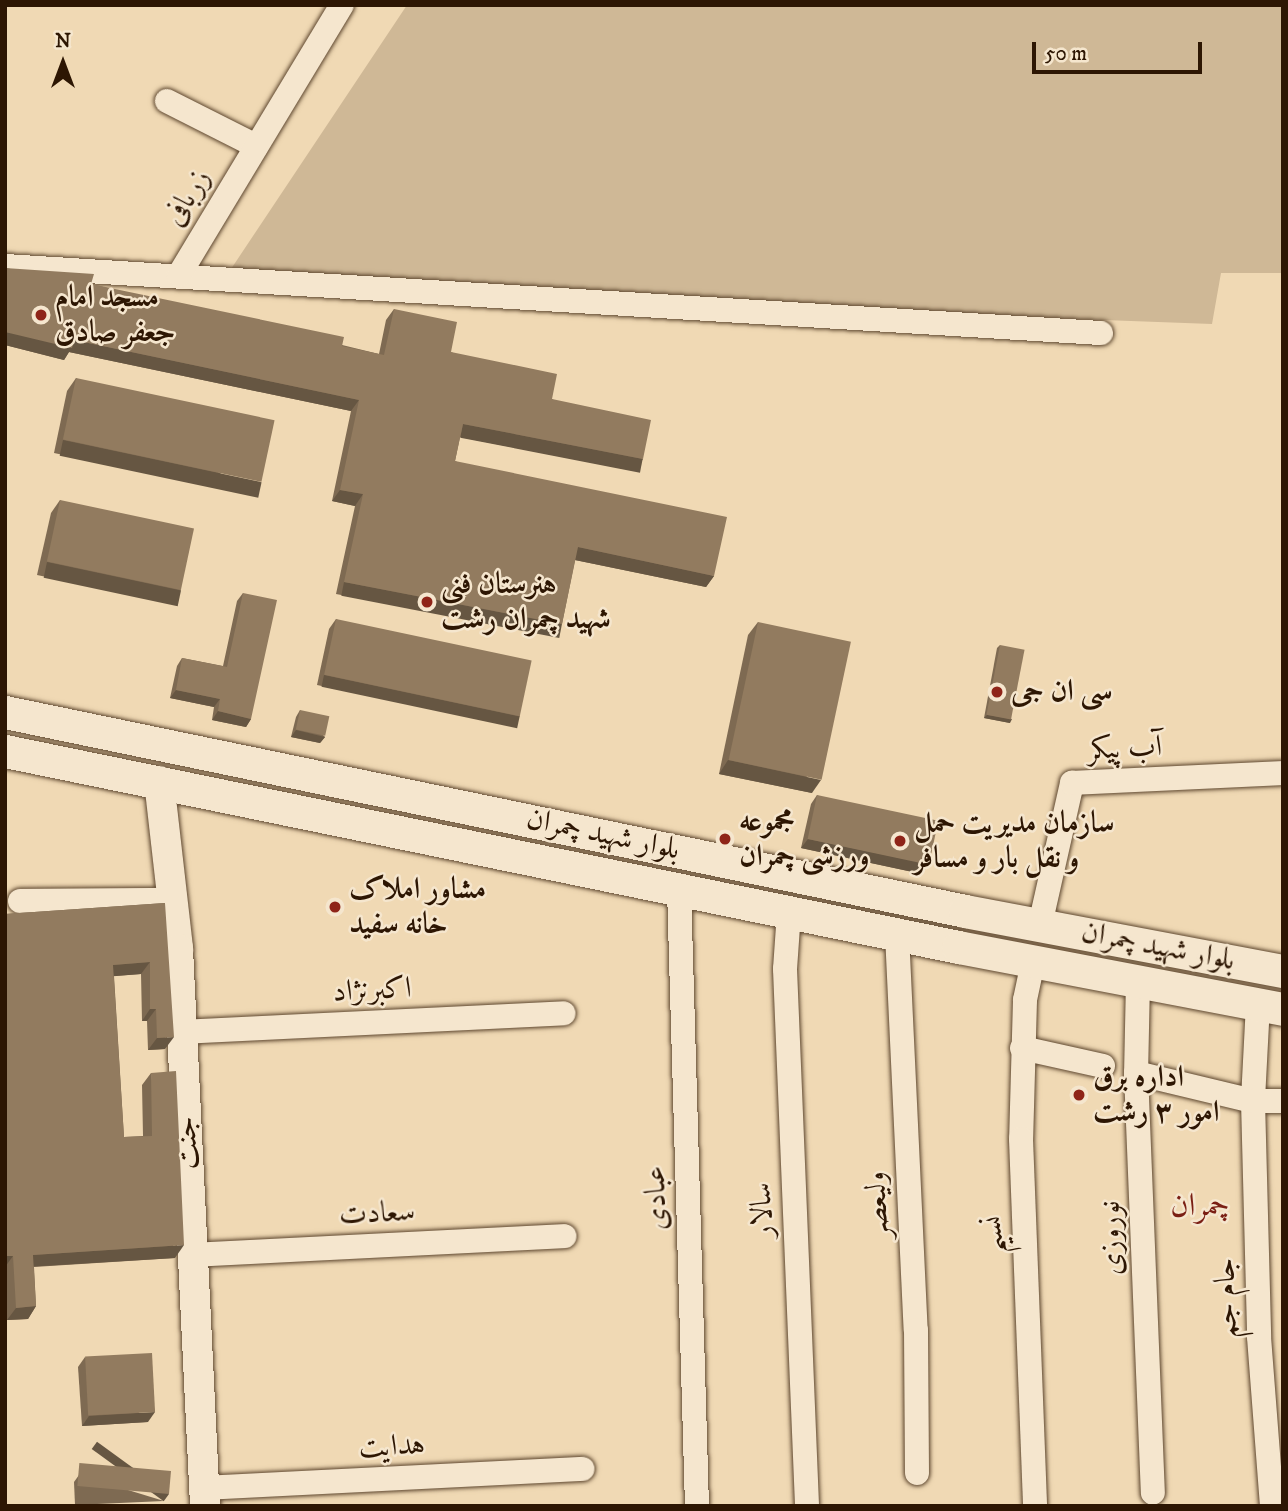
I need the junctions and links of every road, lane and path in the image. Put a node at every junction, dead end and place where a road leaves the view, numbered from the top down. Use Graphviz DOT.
graph roads {
  1 [pos="342,5"];
  2 [pos="167,101"];
  3 [pos="256,146"];
  4 [pos="5,266"];
  5 [pos="179,275"];
  6 [pos="1101,333"];
  7 [pos="5,712"];
  8 [pos="166,744"];
  9 [pos="5,751"];
  10 [pos="291,769"];
  11 [pos="1283,773"];
  12 [pos="159,781"];
  13 [pos="284,806"];
  14 [pos="679,889"];
  15 [pos="905,898"];
  16 [pos="172,900"];
  17 [pos="20,901"];
  18 [pos="965,911"];
  19 [pos="789,912"];
  20 [pos="1040,925"];
  21 [pos="897,934"];
  22 [pos="958,947"];
  23 [pos="1034,961"];
  24 [pos="1283,971"];
  25 [pos="1138,981"];
  26 [pos="1270,1006"];
  27 [pos="564,1013"];
  28 [pos="182,1032"];
  29 [pos="1022,1048"];
  30 [pos="1103,1066"];
  31 [pos="1136,1073"];
  32 [pos="1253,1101"];
  33 [pos="1283,1101"];
  34 [pos="565,1236"];
  35 [pos="193,1255"];
  36 [pos="583,1469"];
  37 [pos="917,1473"];
  38 [pos="1153,1493"];
  39 [pos="205,1497"];
  40 [pos="697,1506"];
  41 [pos="807,1506"];
  42 [pos="1035,1506"];
  43 [pos="1272,1506"];
  1 -- 3 [label="street, زربافی"];
  2 -- 3 [label="street"];
  3 -- 5 [label="street, زربافی"];
  4 -- 5 [label="street, زربافی"];
  5 -- 6 [label="street"];
  7 -- 8 [label="main road, بلوار شهید چمران"];
  8 -- 10 [label="main road, بلوار شهید چمران"];
  8 -- 12 [label="main road"];
  9 -- 12 [label="main road, بلوار شهید چمران"];
  10 -- 13 [label="main road"];
  10 -- 15 [label="main road, بلوار شهید چمران"];
  11 -- 20 [label="street, آب پیکر"];
  12 -- 13 [label="main road, بلوار شهید چمران"];
  12 -- 16 [label="street, جنت"];
  13 -- 14 [label="main road, بلوار شهید چمران"];
  14 -- 19 [label="main road, بلوار شهید چمران"];
  14 -- 40 [label="street, عبادی"];
  15 -- 18 [label="main road, بلوار شهید چمران"];
  15 -- 21 [label="main road"];
  16 -- 17 [label="street"];
  16 -- 28 [label="street, جنت"];
  18 -- 20 [label="main road, بلوار شهید چمران"];
  18 -- 22 [label="main road"];
  19 -- 21 [label="main road, بلوار شهید چمران"];
  19 -- 41 [label="street, سالار"];
  20 -- 23 [label="main road"];
  20 -- 24 [label="main road, بلوار شهید چمران"];
  21 -- 22 [label="main road, بلوار شهید چمران"];
  21 -- 37 [label="street, ولیعصر"];
  22 -- 23 [label="main road, بلوار شهید چمران"];
  23 -- 25 [label="main road, بلوار شهید چمران"];
  23 -- 29 [label="street, نسیم"];
  25 -- 26 [label="main road, بلوار شهید چمران"];
  25 -- 31 [label="street, نوروزی"];
  26 -- 32 [label="street, جام جم"];
  27 -- 28 [label="street, اکبرنژاد"];
  28 -- 35 [label="street, جنت"];
  29 -- 30 [label="street"];
  29 -- 42 [label="street, نسیم"];
  31 -- 32 [label="street"];
  31 -- 38 [label="street, نوروزی"];
  32 -- 33 [label="street"];
  32 -- 43 [label="street, جام جم"];
  34 -- 35 [label="street, سعادت"];
  35 -- 39 [label="street, جنت"];
  36 -- 39 [label="street, هدایت"];
}
